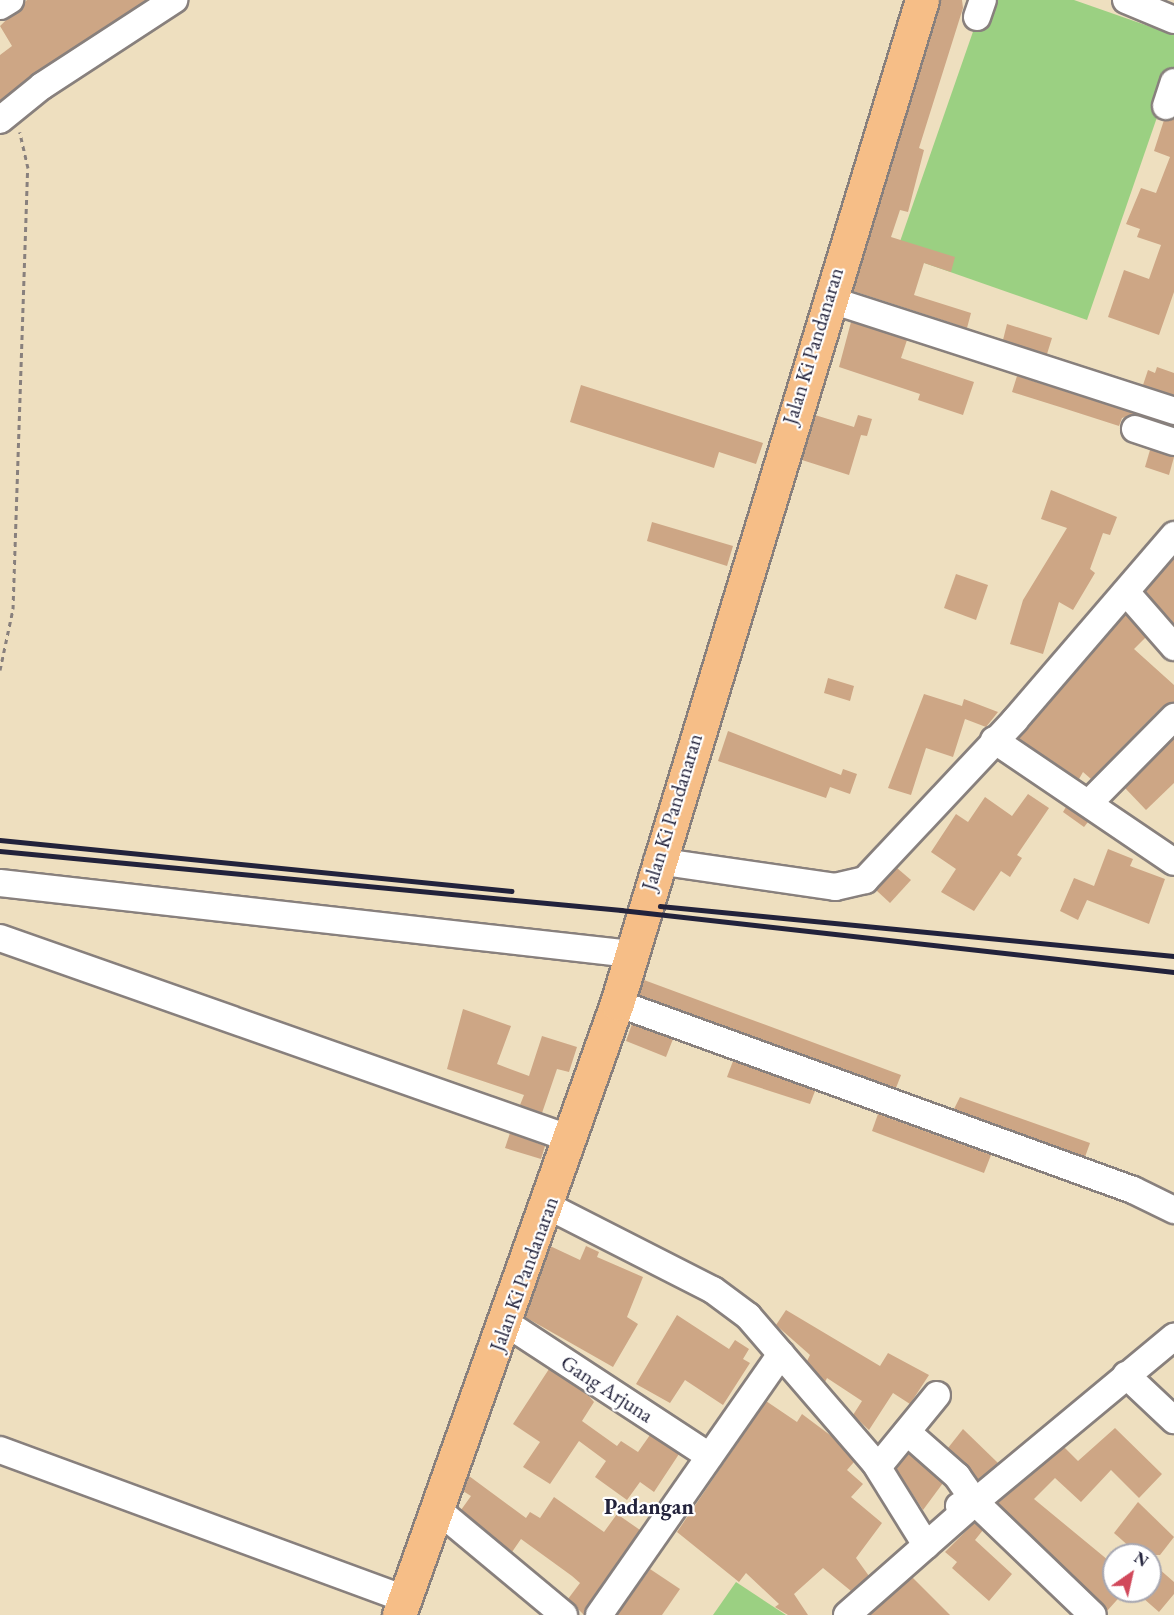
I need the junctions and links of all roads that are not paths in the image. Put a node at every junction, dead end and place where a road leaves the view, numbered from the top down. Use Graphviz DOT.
graph roads {
  1 [pos="10,0"];
  2 [pos="174,0"];
  3 [pos="922,0"];
  4 [pos="1126,0"];
  5 [pos="0,6"];
  6 [pos="1162,10"];
  7 [pos="1174,82"];
  8 [pos="1166,106"];
  9 [pos="7,114"];
  10 [pos="828,299"];
  11 [pos="1174,411"];
  12 [pos="1135,429"];
  13 [pos="1174,442"];
  14 [pos="1174,535"];
  15 [pos="1126,592"];
  16 [pos="1174,647"];
  17 [pos="1174,717"];
  18 [pos="994,740"];
  19 [pos="1090,802"];
  20 [pos="657,861"];
  21 [pos="1174,862"];
  22 [pos="0,883"];
  23 [pos="0,938"];
  24 [pos="631,954"];
  25 [pos="617,1003"];
  26 [pos="571,1139"];
  27 [pos="548,1206"];
  28 [pos="1174,1210"];
  29 [pos="506,1323"];
  30 [pos="1174,1337"];
  31 [pos="781,1354"];
  32 [pos="1126,1375"];
  33 [pos="937,1395"];
  34 [pos="1174,1420"];
  35 [pos="907,1432"];
  36 [pos="0,1450"];
  37 [pos="709,1456"];
  38 [pos="878,1467"];
  39 [pos="975,1502"];
  40 [pos="438,1510"];
  41 [pos="910,1520"];
  42 [pos="926,1545"];
  43 [pos="402,1607"];
  44 [pos="564,1615"];
  45 [pos="599,1615"];
  46 [pos="847,1615"];
  47 [pos="1093,1615"];
  1 -- 5 [label="street"];
  2 -- 9 [label="street"];
  3 -- 10 [label="main road, Jalan Ki Pandanaran"];
  4 -- 6 [label="street"];
  7 -- 8 [label="street"];
  10 -- 11 [label="street"];
  10 -- 20 [label="main road, Jalan Ki Pandanaran"];
  12 -- 13 [label="street"];
  14 -- 15 [label="street"];
  15 -- 16 [label="street"];
  15 -- 18 [label="street"];
  17 -- 19 [label="street"];
  18 -- 19 [label="street"];
  18 -- 20 [label="street"];
  19 -- 21 [label="street"];
  20 -- 24 [label="main road, Jalan Ki Pandanaran"];
  22 -- 24 [label="street"];
  23 -- 26 [label="street"];
  24 -- 25 [label="main road, Jalan Ki Pandanaran"];
  25 -- 26 [label="main road, Jalan Ki Pandanaran"];
  25 -- 28 [label="street"];
  26 -- 27 [label="main road, Jalan Ki Pandanaran"];
  27 -- 29 [label="main road, Jalan Ki Pandanaran"];
  27 -- 31 [label="street"];
  29 -- 37 [label="street, Gang Arjuna"];
  29 -- 40 [label="main road, Jalan Ki Pandanaran"];
  30 -- 32 [label="street"];
  31 -- 37 [label="street"];
  31 -- 38 [label="street"];
  32 -- 34 [label="street"];
  32 -- 39 [label="street"];
  33 -- 35 [label="street"];
  35 -- 38 [label="street"];
  35 -- 39 [label="street"];
  36 -- 43 [label="street"];
  37 -- 45 [label="street"];
  38 -- 41 [label="street"];
  39 -- 41 [label="street"];
  39 -- 42 [label="street"];
  39 -- 47 [label="street"];
  40 -- 43 [label="main road, Jalan Ki Pandanaran"];
  40 -- 44 [label="street"];
  41 -- 42 [label="street"];
  42 -- 46 [label="street"];
}
